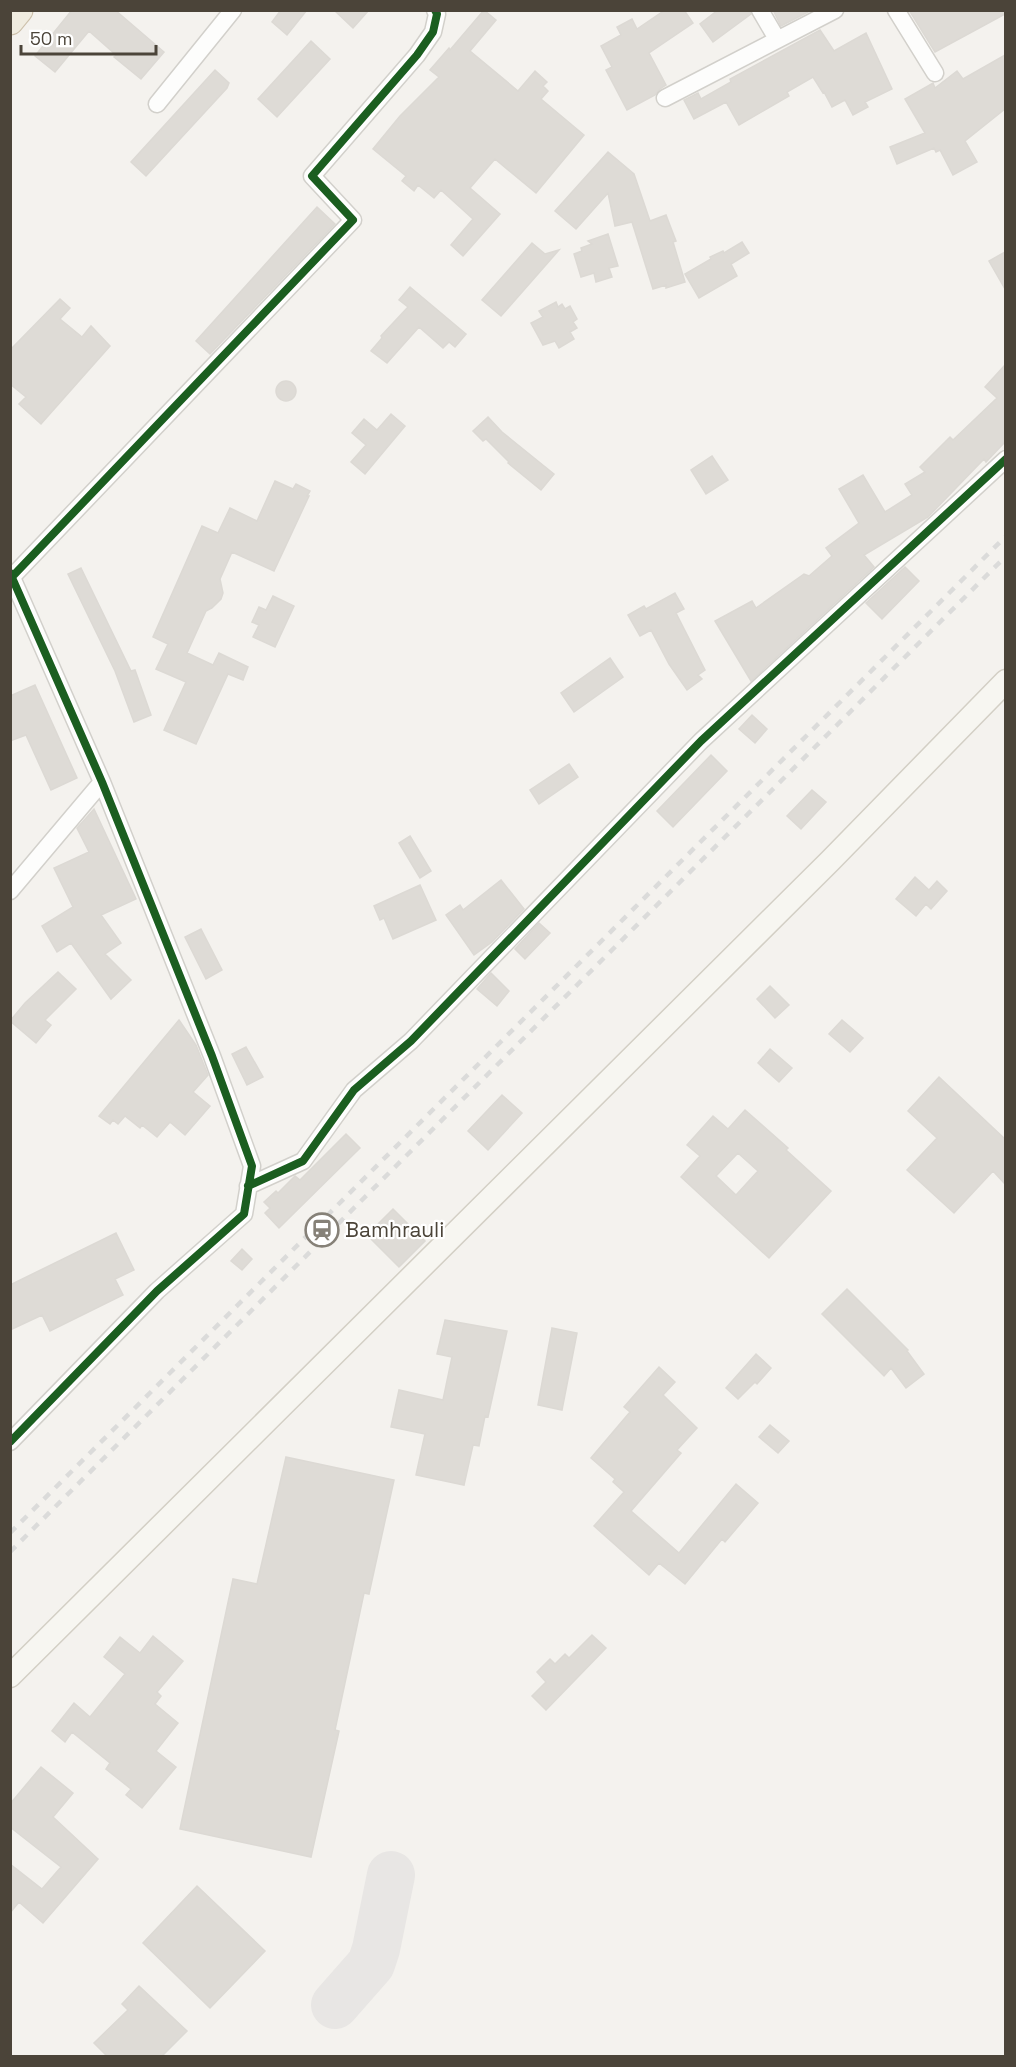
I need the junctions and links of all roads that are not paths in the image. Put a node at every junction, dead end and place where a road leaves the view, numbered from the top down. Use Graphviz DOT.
graph roads {
  1 [pos="20,10"];
  2 [pos="233,10"];
  3 [pos="435,10"];
  4 [pos="760,10"];
  5 [pos="835,10"];
  6 [pos="896,10"];
  7 [pos="10,21"];
  8 [pos="777,39"];
  9 [pos="935,73"];
  10 [pos="665,98"];
  11 [pos="157,104"];
  12 [pos="1005,459"];
  13 [pos="11,577"];
  14 [pos="1005,681"];
  15 [pos="102,782"];
  16 [pos="10,891"];
  17 [pos="249,1186"];
  18 [pos="10,1442"];
  19 [pos="10,1676"];
  1 -- 7 [label="highway"];
  2 -- 11 [label="street"];
  3 -- 13 [label="street"];
  4 -- 8 [label="street"];
  5 -- 8 [label="street"];
  6 -- 9 [label="street"];
  8 -- 10 [label="street"];
  12 -- 17 [label="street"];
  13 -- 15 [label="street"];
  14 -- 19 [label="main road"];
  15 -- 16 [label="street"];
  15 -- 17 [label="street"];
  17 -- 18 [label="street"];
}
